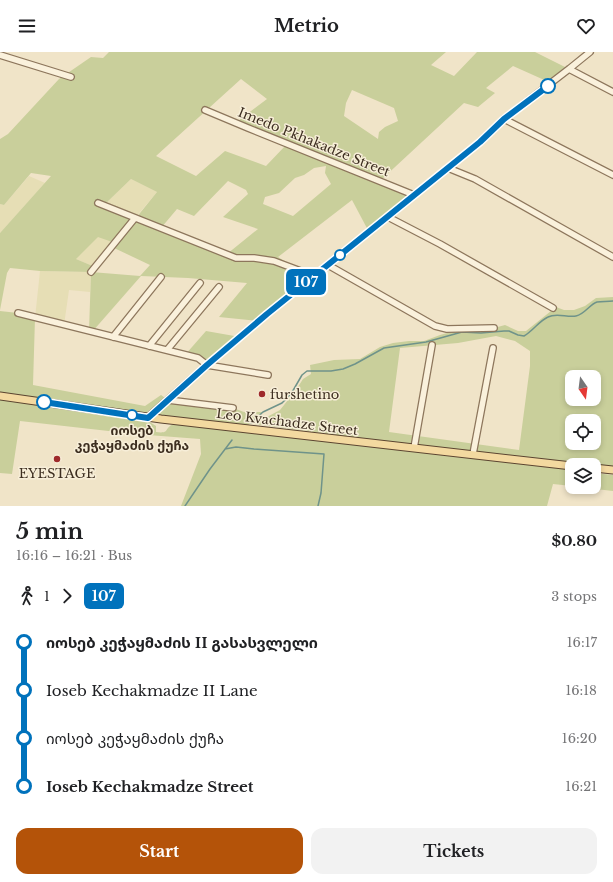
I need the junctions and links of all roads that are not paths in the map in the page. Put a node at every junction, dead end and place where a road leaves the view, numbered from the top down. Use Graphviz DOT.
graph roads {
  1 [pos="590,52"];
  2 [pos="0,56"];
  3 [pos="569,69"];
  4 [pos="71,77"];
  5 [pos="613,92"];
  6 [pos="206,110"];
  7 [pos="504,119"];
  8 [pos="448,168"];
  9 [pos="613,175"];
  10 [pos="414,195"];
  11 [pos="98,203"];
  12 [pos="388,217"];
  13 [pos="136,218"];
  14 [pos="613,257"];
  15 [pos="328,265"];
  16 [pos="91,272"];
  17 [pos="314,276"];
  18 [pos="161,277"];
  19 [pos="200,283"];
  20 [pos="219,287"];
  21 [pos="553,308"];
  22 [pos="18,313"];
  23 [pos="494,328"];
  24 [pos="113,337"];
  25 [pos="432,345"];
  26 [pos="149,346"];
  27 [pos="493,348"];
  28 [pos="167,350"];
  29 [pos="207,365"];
  30 [pos="268,375"];
  31 [pos="0,396"];
  32 [pos="168,400"];
  33 [pos="233,408"];
  34 [pos="148,418"];
  35 [pos="414,448"];
  36 [pos="473,454"];
  37 [pos="565,465"];
  38 [pos="601,469"];
  39 [pos="613,470"];
  1 -- 3 [label="street"];
  2 -- 4 [label="street"];
  3 -- 5 [label="street"];
  3 -- 7 [label="street"];
  6 -- 10 [label="street, Imedo Pkhakadze Street"];
  7 -- 8 [label="street"];
  7 -- 9 [label="street"];
  8 -- 10 [label="street"];
  8 -- 14 [label="street"];
  10 -- 12 [label="street"];
  11 -- 13 [label="street"];
  12 -- 15 [label="street"];
  12 -- 21 [label="street"];
  13 -- 16 [label="street"];
  13 -- 17 [label="street"];
  15 -- 17 [label="street"];
  15 -- 23 [label="street"];
  17 -- 29 [label="street"];
  18 -- 24 [label="street"];
  19 -- 26 [label="street"];
  20 -- 28 [label="street"];
  22 -- 24 [label="street"];
  24 -- 26 [label="street"];
  25 -- 35 [label="street"];
  26 -- 28 [label="street"];
  27 -- 36 [label="street"];
  28 -- 29 [label="street"];
  29 -- 30 [label="street"];
  29 -- 32 [label="street"];
  31 -- 34 [label="main road, Leo Kvachadze Street"];
  32 -- 33 [label="street"];
  32 -- 34 [label="street"];
  34 -- 35 [label="main road, Leo Kvachadze Street"];
  35 -- 36 [label="main road, Leo Kvachadze Street"];
  36 -- 37 [label="main road, Leo Kvachadze Street"];
  38 -- 39 [label="main road"];
}
